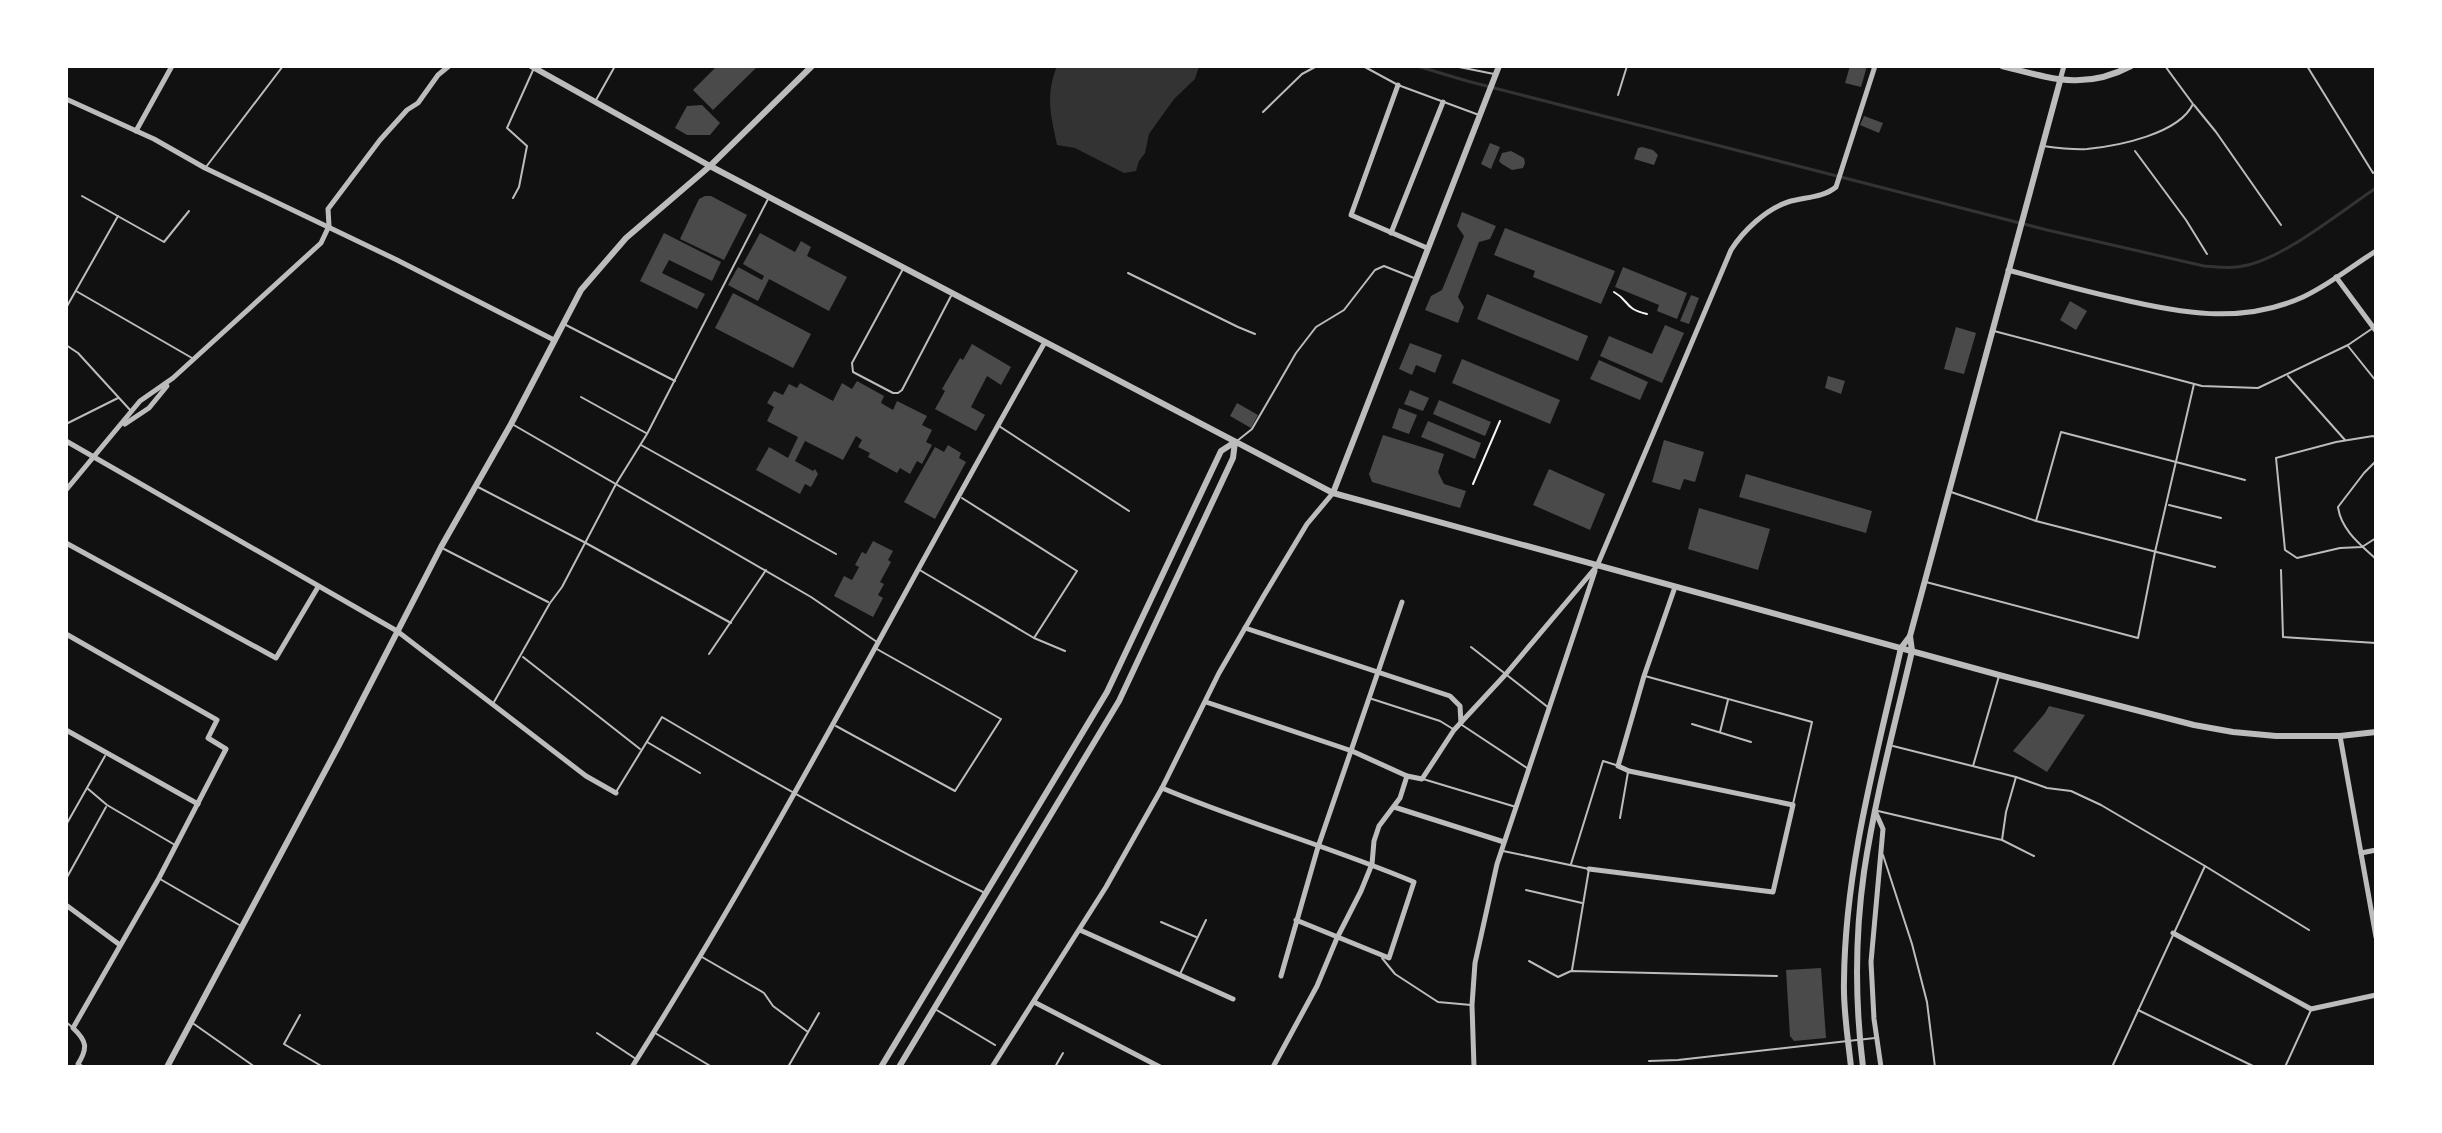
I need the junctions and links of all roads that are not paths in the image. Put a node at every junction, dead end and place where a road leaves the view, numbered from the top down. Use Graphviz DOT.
graph roads {
  1 [pos="172,66"];
  2 [pos="283,66"];
  3 [pos="449,66"];
  4 [pos="615,66"];
  5 [pos="812,66"];
  6 [pos="1317,66"];
  7 [pos="1363,66"];
  8 [pos="1454,66"];
  9 [pos="1499,66"];
  10 [pos="1627,66"];
  11 [pos="1875,66"];
  12 [pos="2002,66"];
  13 [pos="2064,66"];
  14 [pos="2131,66"];
  15 [pos="2165,66"];
  16 [pos="2307,66"];
  17 [pos="533,67"];
  18 [pos="1494,78"];
  19 [pos="2060,81"];
  20 [pos="1398,85"];
  21 [pos="1618,95"];
  22 [pos="66,99"];
  23 [pos="596,101"];
  24 [pos="1443,102"];
  25 [pos="2193,104"];
  26 [pos="1263,112"];
  27 [pos="1480,116"];
  28 [pos="136,131"];
  29 [pos="2042,146"];
  30 [pos="2135,151"];
  31 [pos="710,166"];
  32 [pos="205,168"];
  33 [pos="2374,172"];
  34 [pos="82,196"];
  35 [pos="769,197"];
  36 [pos="513,198"];
  37 [pos="189,211"];
  38 [pos="118,216"];
  39 [pos="2281,225"];
  40 [pos="329,226"];
  41 [pos="1391,233"];
  42 [pos="1427,248"];
  43 [pos="2376,251"];
  44 [pos="2207,254"];
  45 [pos="904,268"];
  46 [pos="2008,270"];
  47 [pos="1128,273"];
  48 [pos="2336,277"];
  49 [pos="1415,279"];
  50 [pos="76,291"];
  51 [pos="953,293"];
  52 [pos="66,308"];
  53 [pos="563,323"];
  54 [pos="1993,330"];
  55 [pos="2375,330"];
  56 [pos="1255,334"];
  57 [pos="554,340"];
  58 [pos="1045,342"];
  59 [pos="66,345"];
  60 [pos="2348,345"];
  61 [pos="194,359"];
  62 [pos="2287,376"];
  63 [pos="173,378"];
  64 [pos="675,381"];
  65 [pos="2376,381"];
  66 [pos="2194,384"];
  67 [pos="581,397"];
  68 [pos="119,398"];
  69 [pos="132,412"];
  70 [pos="66,424"];
  71 [pos="511,424"];
  72 [pos="998,425"];
  73 [pos="120,427"];
  74 [pos="647,434"];
  75 [pos="2376,438"];
  76 [pos="2346,440"];
  77 [pos="66,441"];
  78 [pos="1235,442"];
  79 [pos="640,445"];
  80 [pos="92,457"];
  81 [pos="2376,461"];
  82 [pos="2177,463"];
  83 [pos="2245,480"];
  84 [pos="616,484"];
  85 [pos="475,486"];
  86 [pos="66,490"];
  87 [pos="1948,492"];
  88 [pos="1333,493"];
  89 [pos="957,495"];
  90 [pos="2167,504"];
  91 [pos="1129,511"];
  92 [pos="2221,518"];
  93 [pos="2036,521"];
  94 [pos="2376,538"];
  95 [pos="584,542"];
  96 [pos="66,543"];
  97 [pos="441,547"];
  98 [pos="2362,547"];
  99 [pos="2155,552"];
  100 [pos="836,554"];
  101 [pos="2376,559"];
  102 [pos="1597,566"];
  103 [pos="2215,567"];
  104 [pos="917,569"];
  105 [pos="766,570"];
  106 [pos="2281,570"];
  107 [pos="1925,582"];
  108 [pos="318,587"];
  109 [pos="1675,587"];
  110 [pos="1402,602"];
  111 [pos="550,603"];
  112 [pos="731,623"];
  113 [pos="1245,628"];
  114 [pos="397,631"];
  115 [pos="66,634"];
  116 [pos="1910,636"];
  117 [pos="1034,638"];
  118 [pos="2376,643"];
  119 [pos="876,645"];
  120 [pos="1471,647"];
  121 [pos="1901,648"];
  122 [pos="1065,651"];
  123 [pos="1912,651"];
  124 [pos="709,654"];
  125 [pos="522,657"];
  126 [pos="1378,670"];
  127 [pos="1505,675"];
  128 [pos="1999,675"];
  129 [pos="1644,676"];
  130 [pos="1369,698"];
  131 [pos="1728,699"];
  132 [pos="1206,702"];
  133 [pos="494,703"];
  134 [pos="1550,708"];
  135 [pos="832,724"];
  136 [pos="1692,724"];
  137 [pos="1461,725"];
  138 [pos="66,730"];
  139 [pos="1454,730"];
  140 [pos="1082,732"];
  141 [pos="2376,732"];
  142 [pos="1720,733"];
  143 [pos="2340,736"];
  144 [pos="1095,740"];
  145 [pos="646,741"];
  146 [pos="1751,742"];
  147 [pos="1879,743"];
  148 [pos="1890,745"];
  149 [pos="641,750"];
  150 [pos="107,751"];
  151 [pos="1352,751"];
  152 [pos="1618,766"];
  153 [pos="1972,767"];
  154 [pos="1529,769"];
  155 [pos="1629,771"];
  156 [pos="700,773"];
  157 [pos="1407,776"];
  158 [pos="2016,777"];
  159 [pos="1422,779"];
  160 [pos="87,788"];
  161 [pos="1162,788"];
  162 [pos="616,793"];
  163 [pos="795,793"];
  164 [pos="198,804"];
  165 [pos="107,805"];
  166 [pos="1793,805"];
  167 [pos="1394,807"];
  168 [pos="1516,807"];
  169 [pos="1875,811"];
  170 [pos="1620,818"];
  171 [pos="66,825"];
  172 [pos="2002,840"];
  173 [pos="1504,842"];
  174 [pos="176,845"];
  175 [pos="1318,847"];
  176 [pos="1501,850"];
  177 [pos="2376,850"];
  178 [pos="2361,853"];
  179 [pos="1882,854"];
  180 [pos="2034,856"];
  181 [pos="1372,864"];
  182 [pos="1570,865"];
  183 [pos="2205,866"];
  184 [pos="1589,869"];
  185 [pos="159,878"];
  186 [pos="66,879"];
  187 [pos="1526,890"];
  188 [pos="985,893"];
  189 [pos="1583,903"];
  190 [pos="66,905"];
  191 [pos="1206,920"];
  192 [pos="1296,920"];
  193 [pos="1161,922"];
  194 [pos="242,926"];
  195 [pos="1080,930"];
  196 [pos="2309,930"];
  197 [pos="2173,933"];
  198 [pos="2376,937"];
  199 [pos="1198,938"];
  200 [pos="1337,938"];
  201 [pos="120,945"];
  202 [pos="701,956"];
  203 [pos="1381,956"];
  204 [pos="1529,961"];
  205 [pos="1571,971"];
  206 [pos="1179,975"];
  207 [pos="1281,976"];
  208 [pos="1777,976"];
  209 [pos="2376,995"];
  210 [pos="1233,999"];
  211 [pos="1034,1002"];
  212 [pos="1472,1005"];
  213 [pos="934,1008"];
  214 [pos="2311,1009"];
  215 [pos="2138,1010"];
  216 [pos="819,1013"];
  217 [pos="300,1015"];
  218 [pos="66,1022"];
  219 [pos="192,1022"];
  220 [pos="73,1028"];
  221 [pos="654,1032"];
  222 [pos="808,1032"];
  223 [pos="597,1033"];
  224 [pos="1877,1038"];
  225 [pos="1860,1041"];
  226 [pos="1848,1043"];
  227 [pos="995,1045"];
  228 [pos="1063,1053"];
  229 [pos="637,1059"];
  230 [pos="1649,1061"];
  231 [pos="169,1066"];
  232 [pos="81,1067"];
  233 [pos="255,1067"];
  234 [pos="323,1067"];
  235 [pos="632,1067"];
  236 [pos="712,1067"];
  237 [pos="788,1067"];
  238 [pos="881,1067"];
  239 [pos="899,1067"];
  240 [pos="992,1067"];
  241 [pos="1055,1067"];
  242 [pos="1160,1067"];
  243 [pos="1273,1067"];
  244 [pos="1474,1067"];
  245 [pos="1851,1067"];
  246 [pos="1863,1067"];
  247 [pos="1881,1067"];
  248 [pos="1935,1067"];
  249 [pos="2112,1067"];
  250 [pos="2255,1067"];
  251 [pos="2285,1067"];
  1 -- 28 [label="street"];
  2 -- 32 [label="lane"];
  3 -- 40 [label="street"];
  4 -- 23 [label="lane"];
  5 -- 31 [label="street"];
  6 -- 26 [label="lane"];
  7 -- 20 [label="lane"];
  8 -- 18 [label="lane"];
  9 -- 18 [label="street"];
  10 -- 21 [label="lane"];
  11 -- 102 [label="street"];
  12 -- 19 [label="street"];
  13 -- 19 [label="street"];
  14 -- 19 [label="street"];
  15 -- 25 [label="lane"];
  16 -- 33 [label="lane"];
  17 -- 23 [label="street"];
  17 -- 36 [label="lane"];
  18 -- 27 [label="street"];
  19 -- 29 [label="street"];
  20 -- 24 [label="lane"];
  20 -- 41 [label="street"];
  22 -- 28 [label="street"];
  23 -- 31 [label="street"];
  24 -- 27 [label="lane"];
  24 -- 41 [label="street"];
  25 -- 29 [label="lane"];
  25 -- 39 [label="lane"];
  27 -- 42 [label="street"];
  28 -- 32 [label="street"];
  29 -- 46 [label="street"];
  30 -- 44 [label="lane"];
  31 -- 35 [label="street"];
  31 -- 53 [label="street"];
  32 -- 40 [label="street"];
  34 -- 38 [label="lane"];
  35 -- 45 [label="street"];
  35 -- 64 [label="lane"];
  37 -- 38 [label="lane"];
  38 -- 50 [label="lane"];
  40 -- 57 [label="street"];
  40 -- 61 [label="street"];
  41 -- 42 [label="street"];
  42 -- 49 [label="street"];
  43 -- 48 [label="street"];
  45 -- 51 [label="street"];
  45 -- 51 [label="lane"];
  46 -- 48 [label="street"];
  46 -- 54 [label="street"];
  47 -- 56 [label="lane"];
  48 -- 55 [label="street"];
  49 -- 78 [label="lane"];
  49 -- 88 [label="street"];
  50 -- 52 [label="lane"];
  50 -- 61 [label="lane"];
  51 -- 58 [label="street"];
  53 -- 57 [label="street"];
  53 -- 64 [label="lane"];
  54 -- 66 [label="lane"];
  54 -- 87 [label="street"];
  55 -- 60 [label="lane"];
  57 -- 71 [label="street"];
  58 -- 72 [label="street"];
  58 -- 78 [label="street"];
  59 -- 68 [label="lane"];
  60 -- 62 [label="lane"];
  60 -- 65 [label="lane"];
  61 -- 63 [label="street"];
  62 -- 66 [label="lane"];
  62 -- 76 [label="lane"];
  63 -- 69 [label="street"];
  63 -- 73 [label="street"];
  64 -- 74 [label="lane"];
  66 -- 82 [label="lane"];
  67 -- 74 [label="lane"];
  68 -- 69 [label="lane"];
  68 -- 70 [label="lane"];
  69 -- 73 [label="street"];
  71 -- 84 [label="lane"];
  71 -- 85 [label="street"];
  72 -- 89 [label="street"];
  72 -- 91 [label="lane"];
  73 -- 80 [label="street"];
  74 -- 79 [label="lane"];
  75 -- 76 [label="lane"];
  76 -- 98 [label="lane"];
  77 -- 80 [label="street"];
  78 -- 88 [label="street"];
  78 -- 140 [label="street"];
  78 -- 144 [label="street"];
  79 -- 84 [label="lane"];
  79 -- 100 [label="lane"];
  80 -- 86 [label="street"];
  80 -- 108 [label="street"];
  81 -- 98 [label="lane"];
  82 -- 83 [label="lane"];
  82 -- 90 [label="lane"];
  82 -- 93 [label="lane"];
  84 -- 95 [label="lane"];
  84 -- 105 [label="lane"];
  85 -- 95 [label="lane"];
  85 -- 97 [label="street"];
  87 -- 93 [label="lane"];
  87 -- 107 [label="street"];
  88 -- 102 [label="street"];
  88 -- 113 [label="street"];
  89 -- 104 [label="street"];
  89 -- 117 [label="lane"];
  90 -- 92 [label="lane"];
  90 -- 99 [label="lane"];
  93 -- 99 [label="lane"];
  94 -- 98 [label="lane"];
  95 -- 111 [label="lane"];
  95 -- 112 [label="lane"];
  96 -- 108 [label="street"];
  97 -- 111 [label="lane"];
  97 -- 114 [label="street"];
  98 -- 101 [label="lane"];
  99 -- 103 [label="lane"];
  99 -- 107 [label="lane"];
  102 -- 109 [label="street"];
  102 -- 127 [label="street"];
  102 -- 134 [label="street"];
  104 -- 117 [label="lane"];
  104 -- 119 [label="street"];
  105 -- 112 [label="lane"];
  105 -- 119 [label="lane"];
  106 -- 118 [label="lane"];
  107 -- 116 [label="street"];
  108 -- 114 [label="street"];
  109 -- 121 [label="street"];
  109 -- 129 [label="street"];
  110 -- 126 [label="street"];
  111 -- 125 [label="lane"];
  112 -- 124 [label="lane"];
  113 -- 126 [label="street"];
  113 -- 132 [label="street"];
  114 -- 133 [label="street"];
  114 -- 194 [label="street"];
  115 -- 164 [label="street"];
  116 -- 121 [label="street"];
  116 -- 123 [label="street"];
  117 -- 122 [label="lane"];
  119 -- 135 [label="street"];
  119 -- 135 [label="lane"];
  120 -- 127 [label="lane"];
  121 -- 123 [label="street"];
  121 -- 147 [label="street"];
  123 -- 128 [label="street"];
  123 -- 148 [label="street"];
  125 -- 133 [label="lane"];
  125 -- 149 [label="lane"];
  126 -- 130 [label="street"];
  126 -- 137 [label="street"];
  127 -- 134 [label="lane"];
  127 -- 137 [label="street"];
  128 -- 143 [label="street"];
  128 -- 153 [label="lane"];
  129 -- 131 [label="lane"];
  129 -- 152 [label="street"];
  130 -- 139 [label="lane"];
  130 -- 151 [label="street"];
  131 -- 142 [label="lane"];
  131 -- 166 [label="lane"];
  132 -- 151 [label="street"];
  132 -- 161 [label="street"];
  133 -- 162 [label="street"];
  134 -- 154 [label="street"];
  135 -- 163 [label="street"];
  136 -- 142 [label="lane"];
  137 -- 139 [label="street"];
  137 -- 154 [label="lane"];
  138 -- 150 [label="street"];
  139 -- 159 [label="street"];
  140 -- 144 [label="street"];
  140 -- 188 [label="street"];
  141 -- 143 [label="street"];
  142 -- 146 [label="lane"];
  143 -- 178 [label="street"];
  144 -- 213 [label="street"];
  145 -- 149 [label="lane"];
  145 -- 156 [label="lane"];
  145 -- 163 [label="lane"];
  147 -- 148 [label="lane"];
  147 -- 226 [label="street"];
  148 -- 153 [label="lane"];
  148 -- 169 [label="street"];
  149 -- 162 [label="lane"];
  150 -- 160 [label="lane"];
  150 -- 164 [label="street"];
  151 -- 157 [label="street"];
  151 -- 175 [label="street"];
  152 -- 155 [label="street"];
  152 -- 182 [label="lane"];
  153 -- 158 [label="lane"];
  154 -- 168 [label="street"];
  155 -- 166 [label="street"];
  155 -- 170 [label="lane"];
  157 -- 159 [label="street"];
  157 -- 167 [label="street"];
  158 -- 172 [label="lane"];
  158 -- 183 [label="lane"];
  159 -- 168 [label="lane"];
  160 -- 165 [label="lane"];
  160 -- 171 [label="lane"];
  161 -- 175 [label="street"];
  161 -- 195 [label="street"];
  163 -- 188 [label="lane"];
  163 -- 202 [label="street"];
  164 -- 174 [label="street"];
  165 -- 174 [label="lane"];
  165 -- 186 [label="lane"];
  166 -- 184 [label="street"];
  167 -- 173 [label="street"];
  167 -- 181 [label="street"];
  168 -- 173 [label="street"];
  169 -- 172 [label="lane"];
  169 -- 179 [label="street"];
  169 -- 225 [label="street"];
  172 -- 180 [label="lane"];
  173 -- 176 [label="street"];
  174 -- 185 [label="street"];
  175 -- 181 [label="street"];
  175 -- 192 [label="street"];
  176 -- 182 [label="lane"];
  176 -- 212 [label="street"];
  177 -- 178 [label="street"];
  178 -- 198 [label="street"];
  179 -- 224 [label="street"];
  179 -- 248 [label="lane"];
  181 -- 200 [label="street"];
  181 -- 203 [label="street"];
  182 -- 184 [label="lane"];
  183 -- 196 [label="lane"];
  183 -- 197 [label="lane"];
  184 -- 189 [label="lane"];
  185 -- 194 [label="lane"];
  185 -- 201 [label="street"];
  187 -- 189 [label="lane"];
  188 -- 238 [label="street"];
  189 -- 205 [label="lane"];
  190 -- 201 [label="street"];
  191 -- 199 [label="lane"];
  192 -- 200 [label="street"];
  192 -- 207 [label="street"];
  193 -- 199 [label="lane"];
  194 -- 219 [label="street"];
  195 -- 206 [label="street"];
  195 -- 211 [label="street"];
  197 -- 214 [label="street"];
  197 -- 215 [label="lane"];
  199 -- 206 [label="lane"];
  200 -- 203 [label="street"];
  200 -- 243 [label="street"];
  201 -- 220 [label="street"];
  202 -- 221 [label="street"];
  202 -- 222 [label="lane"];
  203 -- 212 [label="lane"];
  204 -- 205 [label="lane"];
  205 -- 208 [label="lane"];
  206 -- 210 [label="street"];
  209 -- 214 [label="street"];
  211 -- 240 [label="street"];
  211 -- 242 [label="street"];
  212 -- 244 [label="street"];
  213 -- 227 [label="lane"];
  213 -- 239 [label="street"];
  214 -- 251 [label="lane"];
  215 -- 249 [label="lane"];
  215 -- 250 [label="lane"];
  216 -- 222 [label="lane"];
  217 -- 234 [label="lane"];
  218 -- 220 [label="lane"];
  219 -- 231 [label="street"];
  219 -- 233 [label="lane"];
  220 -- 232 [label="street"];
  221 -- 229 [label="street"];
  221 -- 236 [label="lane"];
  222 -- 237 [label="lane"];
  223 -- 229 [label="lane"];
  224 -- 225 [label="lane"];
  224 -- 247 [label="street"];
  225 -- 226 [label="lane"];
  225 -- 246 [label="street"];
  226 -- 230 [label="lane"];
  226 -- 245 [label="street"];
  228 -- 241 [label="lane"];
  229 -- 235 [label="street"];
}
